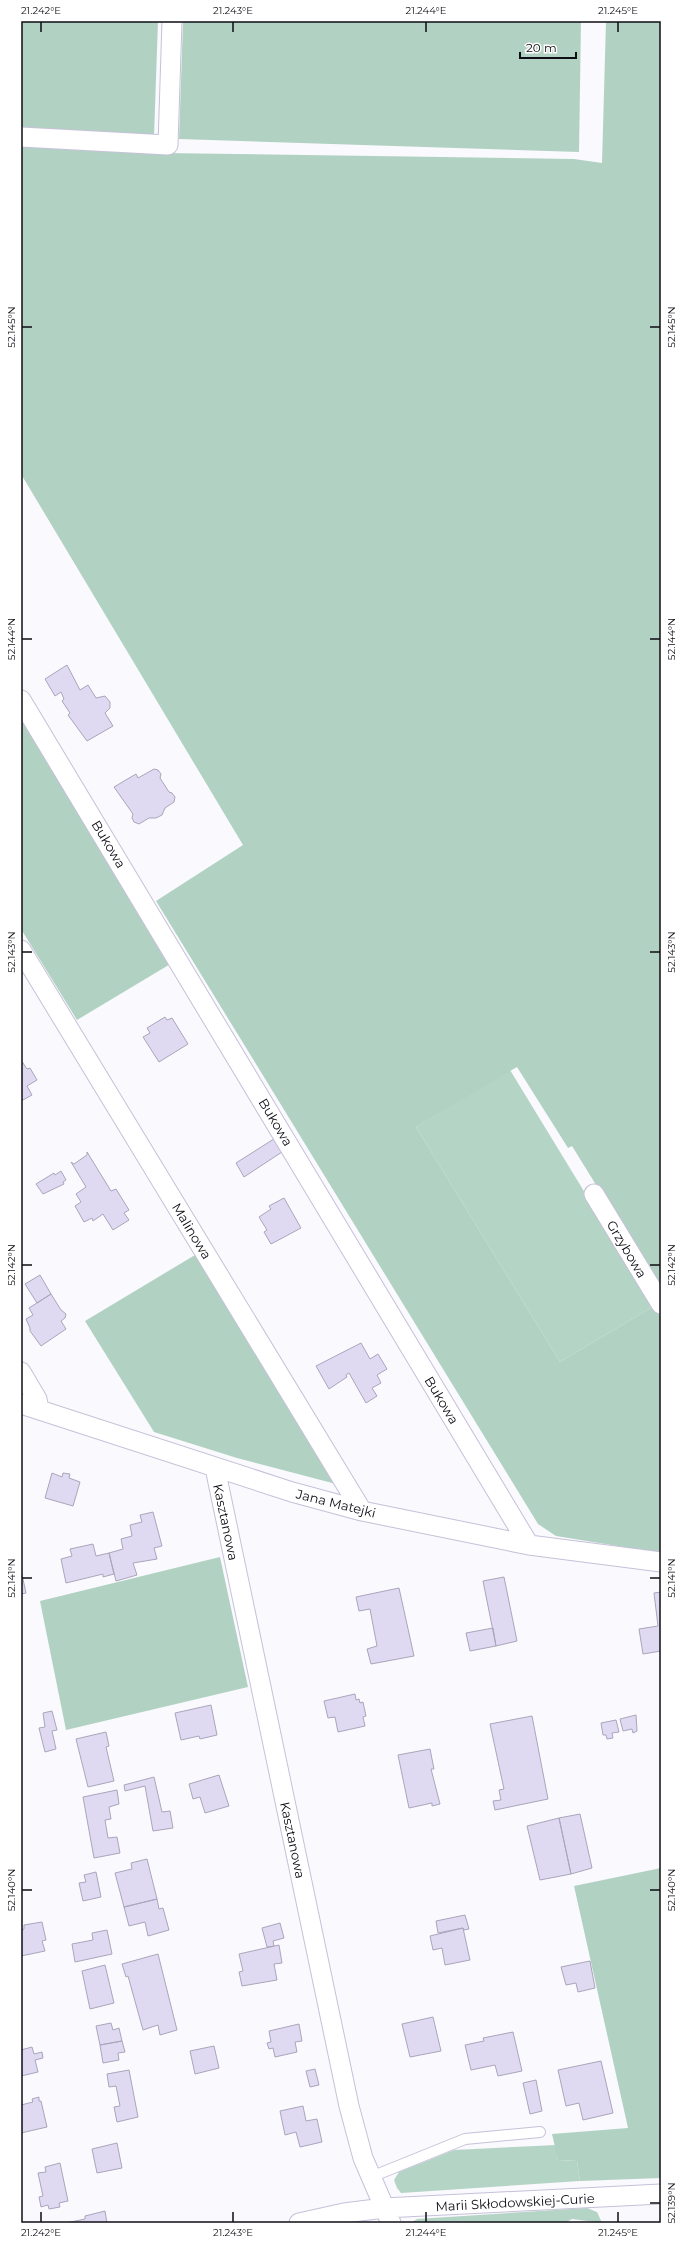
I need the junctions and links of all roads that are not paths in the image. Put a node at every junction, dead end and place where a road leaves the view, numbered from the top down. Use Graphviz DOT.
graph roads {
  1 [pos="172,21"];
  2 [pos="21,137"];
  3 [pos="21,700"];
  4 [pos="21,950"];
  5 [pos="594,1194"];
  6 [pos="661,1304"];
  7 [pos="21,1372"];
  8 [pos="21,1404"];
  9 [pos="39,1409"];
  10 [pos="215,1468"];
  11 [pos="362,1511"];
  12 [pos="529,1545"];
  13 [pos="661,1562"];
  14 [pos="540,2132"];
  15 [pos="371,2177"];
  16 [pos="661,2194"];
  17 [pos="387,2215"];
  18 [pos="299,2223"];
  1 -- 2 [label="street"];
  3 -- 12 [label="street, Bukowa"];
  4 -- 11 [label="street, Malinowa"];
  5 -- 6 [label="street, Grzybowa"];
  7 -- 9 [label="street"];
  8 -- 9 [label="street, Jana Matejki"];
  9 -- 10 [label="street, Jana Matejki"];
  10 -- 11 [label="street, Jana Matejki"];
  10 -- 15 [label="street, Kasztanowa"];
  11 -- 12 [label="street, Jana Matejki"];
  12 -- 13 [label="street, Jana Matejki"];
  14 -- 15 [label="lane"];
  15 -- 17 [label="street, Kasztanowa"];
  16 -- 17 [label="street, Marii Skłodowskiej-Curie"];
  17 -- 18 [label="street, Marii Skłodowskiej-Curie"];
}
